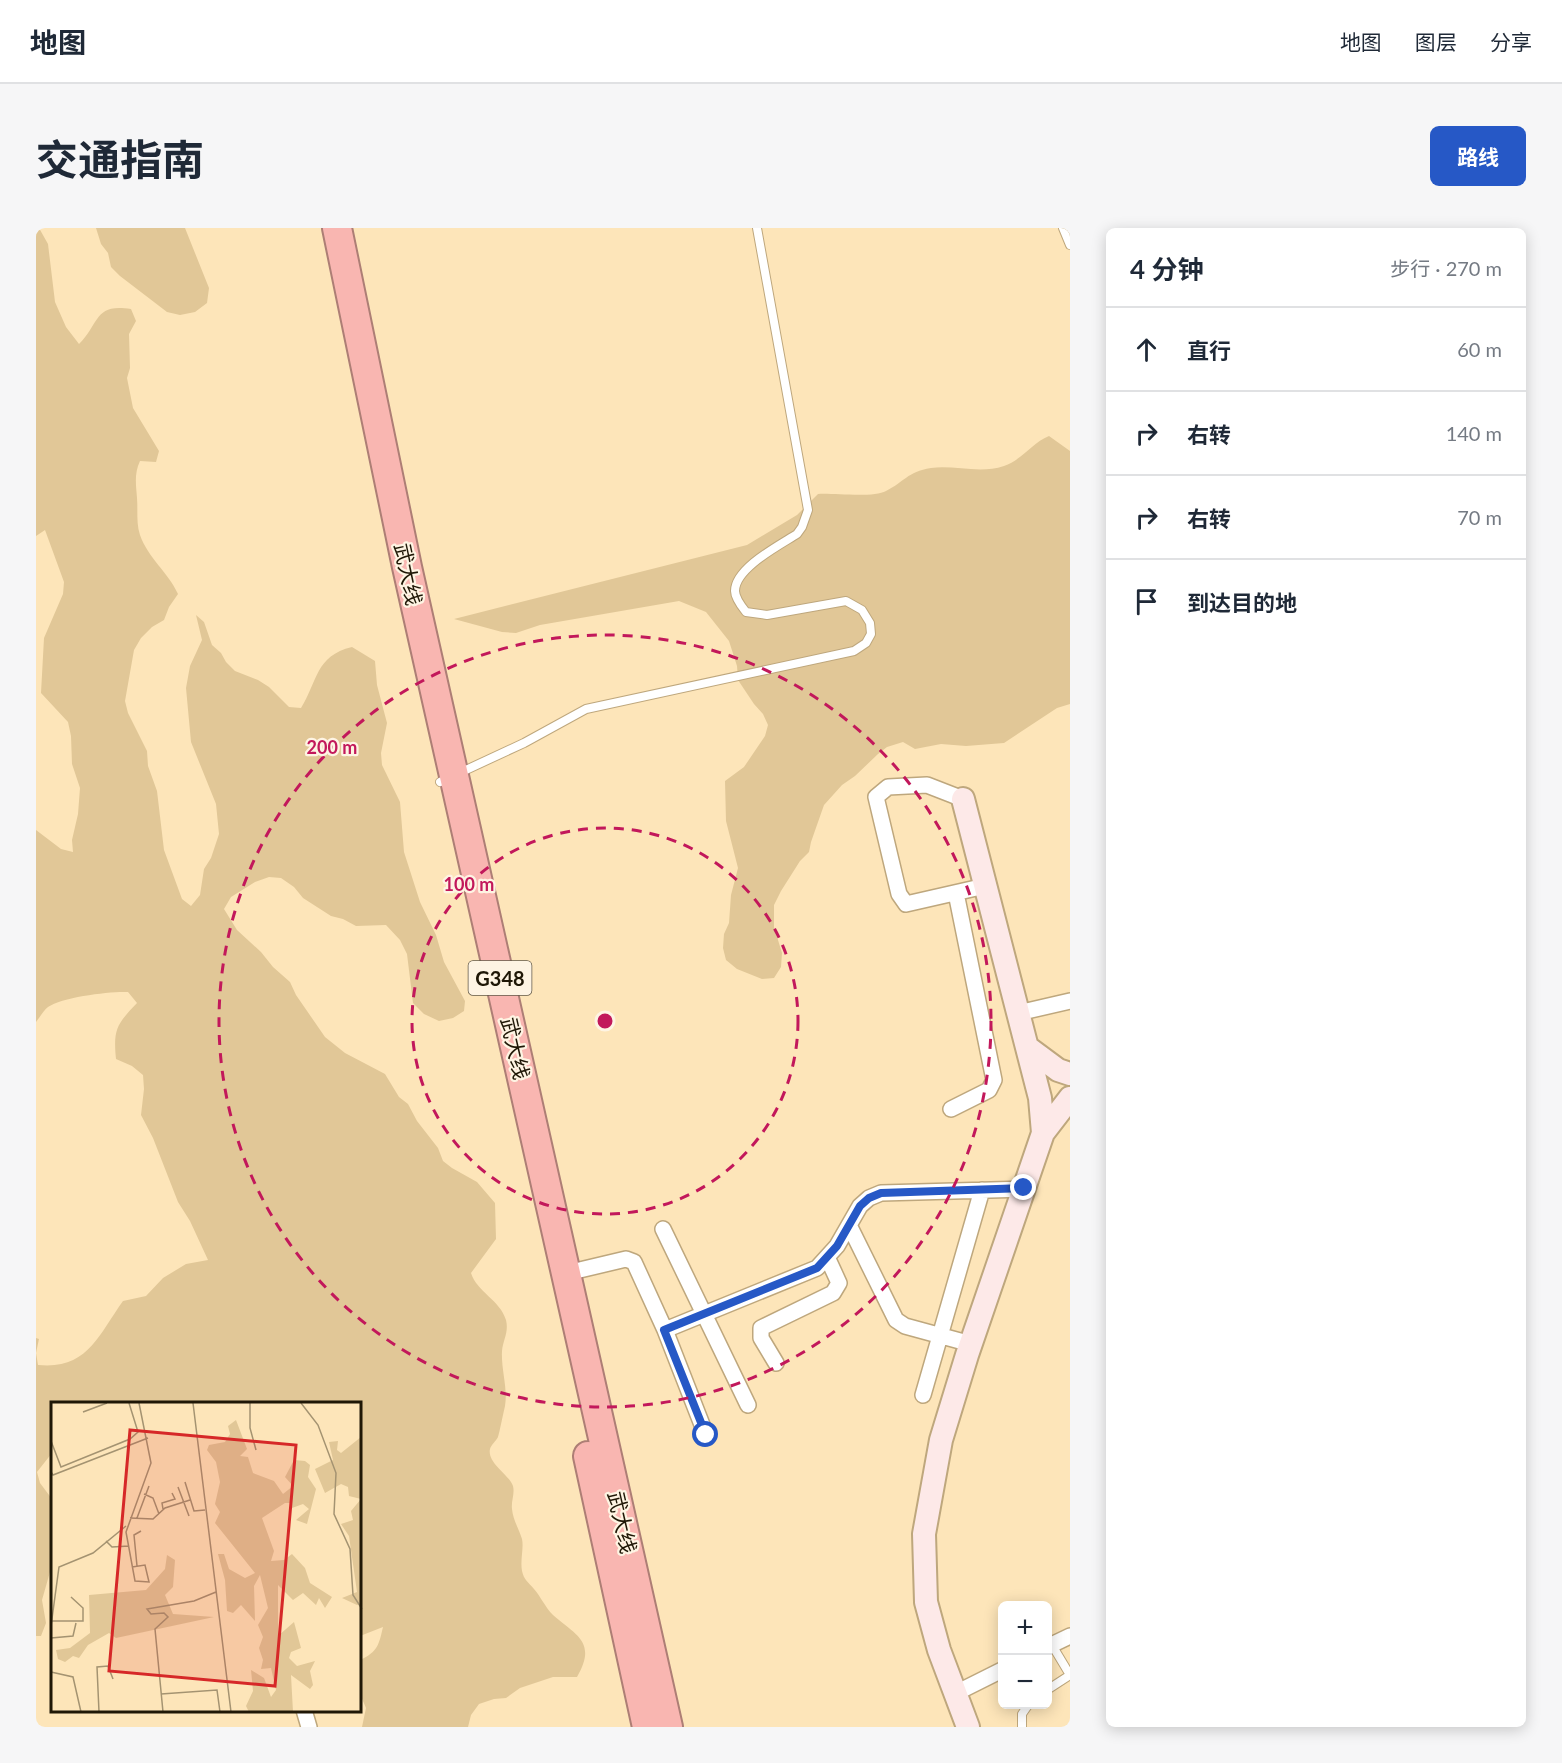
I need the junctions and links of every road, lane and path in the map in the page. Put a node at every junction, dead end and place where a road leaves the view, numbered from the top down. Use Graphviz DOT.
graph roads {
  1 [pos="323,228"];
  2 [pos="337,228"];
  3 [pos="757,228"];
  4 [pos="1063,228"];
  5 [pos="1070,244"];
  6 [pos="447,779"];
  7 [pos="963,799"];
  8 [pos="985,886"];
  9 [pos="956,893"];
  10 [pos="1070,1001"];
  11 [pos="1018,1013"];
  12 [pos="1027,1047"];
  13 [pos="1070,1074"];
  14 [pos="1070,1098"];
  15 [pos="951,1109"];
  16 [pos="1043,1133"];
  17 [pos="1024,1188"];
  18 [pos="982,1190"];
  19 [pos="849,1225"];
  20 [pos="663,1229"];
  21 [pos="828,1259"];
  22 [pos="567,1273"];
  23 [pos="704,1314"];
  24 [pos="664,1330"];
  25 [pos="939,1337"];
  26 [pos="971,1344"];
  27 [pos="776,1363"];
  28 [pos="922,1395"];
  29 [pos="748,1405"];
  30 [pos="706,1435"];
  31 [pos="1070,1636"];
  32 [pos="1052,1645"];
  33 [pos="1052,1649"];
  34 [pos="998,1672"];
  35 [pos="1070,1675"];
  36 [pos="1052,1687"];
  37 [pos="956,1693"];
  38 [pos="1026,1709"];
  39 [pos="305,1712"];
  40 [pos="309,1727"];
  41 [pos="647,1727"];
  42 [pos="668,1727"];
  43 [pos="968,1727"];
  44 [pos="1022,1727"];
  1 -- 6 [label="highway, 武大线 / G348"];
  2 -- 6 [label="highway, 武大线 / G348"];
  3 -- 6 [label="lane"];
  4 -- 5 [label="lane"];
  6 -- 22 [label="highway, 武大线 / G348"];
  6 -- 41 [label="highway, 武大线 / G348"];
  7 -- 8 [label="street"];
  7 -- 9 [label="street"];
  8 -- 9 [label="street"];
  8 -- 11 [label="street"];
  9 -- 15 [label="street"];
  10 -- 11 [label="street"];
  11 -- 12 [label="street"];
  12 -- 13 [label="street"];
  12 -- 16 [label="street"];
  14 -- 16 [label="street"];
  16 -- 17 [label="street"];
  17 -- 18 [label="street"];
  17 -- 26 [label="street"];
  18 -- 19 [label="street"];
  18 -- 25 [label="street"];
  19 -- 21 [label="street"];
  19 -- 25 [label="street"];
  20 -- 23 [label="street"];
  21 -- 23 [label="street"];
  21 -- 27 [label="street"];
  22 -- 24 [label="street"];
  22 -- 42 [label="highway, 武大线 / G348"];
  23 -- 24 [label="street"];
  23 -- 29 [label="street"];
  24 -- 30 [label="street"];
  25 -- 26 [label="street"];
  25 -- 28 [label="street"];
  26 -- 37 [label="street"];
  31 -- 32 [label="street"];
  33 -- 35 [label="lane"];
  34 -- 37 [label="street"];
  35 -- 36 [label="lane"];
  37 -- 43 [label="street"];
  38 -- 44 [label="lane"];
  39 -- 40 [label="street"];
}
